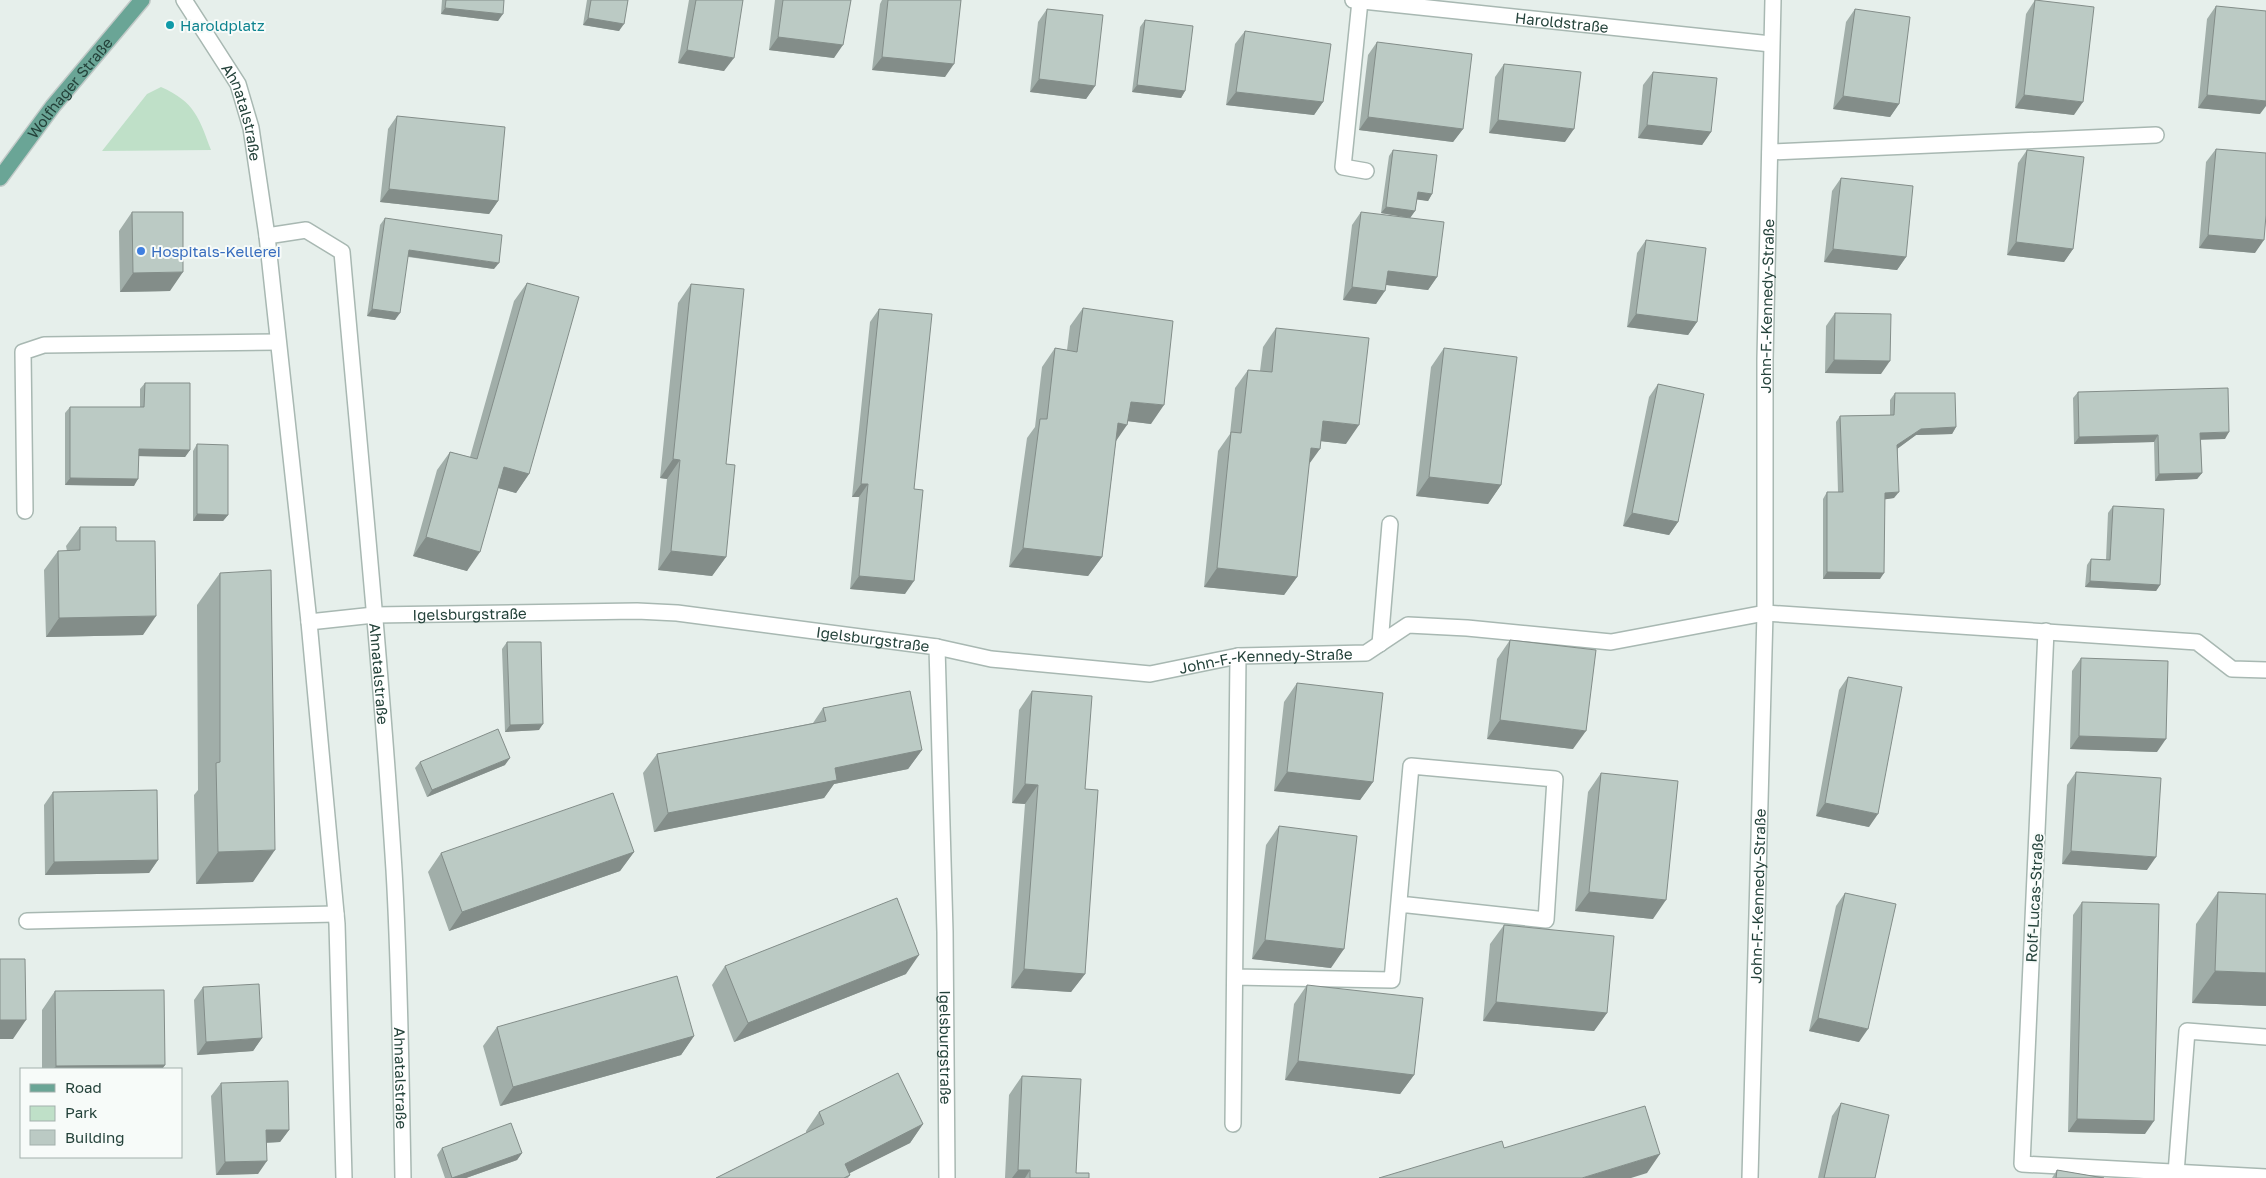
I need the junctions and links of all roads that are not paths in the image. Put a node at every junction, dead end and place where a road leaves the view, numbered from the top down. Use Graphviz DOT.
graph roads {
  1 [pos="142,0"];
  2 [pos="184,0"];
  3 [pos="1357,0"];
  4 [pos="1773,0"];
  5 [pos="1771,44"];
  6 [pos="2156,134"];
  7 [pos="1770,152"];
  8 [pos="1366,171"];
  9 [pos="0,178"];
  10 [pos="267,236"];
  11 [pos="278,342"];
  12 [pos="25,511"];
  13 [pos="1390,524"];
  14 [pos="1765,613"];
  15 [pos="374,615"];
  16 [pos="309,622"];
  17 [pos="2046,631"];
  18 [pos="1380,644"];
  19 [pos="937,647"];
  20 [pos="1238,656"];
  21 [pos="2266,670"];
  22 [pos="1399,904"];
  23 [pos="336,914"];
  24 [pos="27,921"];
  25 [pos="1235,978"];
  26 [pos="2266,1037"];
  27 [pos="1233,1124"];
  28 [pos="2022,1171"];
  29 [pos="2176,1173"];
  30 [pos="2266,1177"];
  31 [pos="344,1178"];
  32 [pos="403,1178"];
  33 [pos="947,1178"];
  34 [pos="1750,1178"];
  1 -- 9 [label="main road, Wolfhager Straße"];
  2 -- 10 [label="street, Ahnatalstraße"];
  3 -- 5 [label="street, Haroldstraße"];
  3 -- 8 [label="street"];
  4 -- 5 [label="street, John-F.-Kennedy-Straße"];
  5 -- 7 [label="street, John-F.-Kennedy-Straße"];
  6 -- 7 [label="street"];
  7 -- 14 [label="street, John-F.-Kennedy-Straße"];
  10 -- 11 [label="street, Ahnatalstraße"];
  10 -- 15 [label="street, Ahnatalstraße"];
  11 -- 12 [label="street"];
  11 -- 16 [label="street, Ahnatalstraße"];
  13 -- 18 [label="street"];
  14 -- 17 [label="street"];
  14 -- 18 [label="street, John-F.-Kennedy-Straße"];
  14 -- 34 [label="street, John-F.-Kennedy-Straße"];
  15 -- 16 [label="street, Igelsburgstraße"];
  15 -- 19 [label="street, Igelsburgstraße"];
  15 -- 32 [label="street, Ahnatalstraße"];
  16 -- 23 [label="street, Ahnatalstraße"];
  17 -- 21 [label="street"];
  17 -- 28 [label="street, Rolf-Lucas-Straße"];
  18 -- 20 [label="street, John-F.-Kennedy-Straße"];
  19 -- 20 [label="street, John-F.-Kennedy-Straße"];
  19 -- 33 [label="street, Igelsburgstraße"];
  20 -- 25 [label="street"];
  22 -- 22 [label="street"];
  22 -- 25 [label="street"];
  23 -- 24 [label="street"];
  23 -- 31 [label="street, Ahnatalstraße"];
  25 -- 27 [label="street"];
  26 -- 29 [label="street"];
  28 -- 29 [label="street, Rolf-Lucas-Straße"];
  29 -- 30 [label="street, Rolf-Lucas-Straße"];
}
